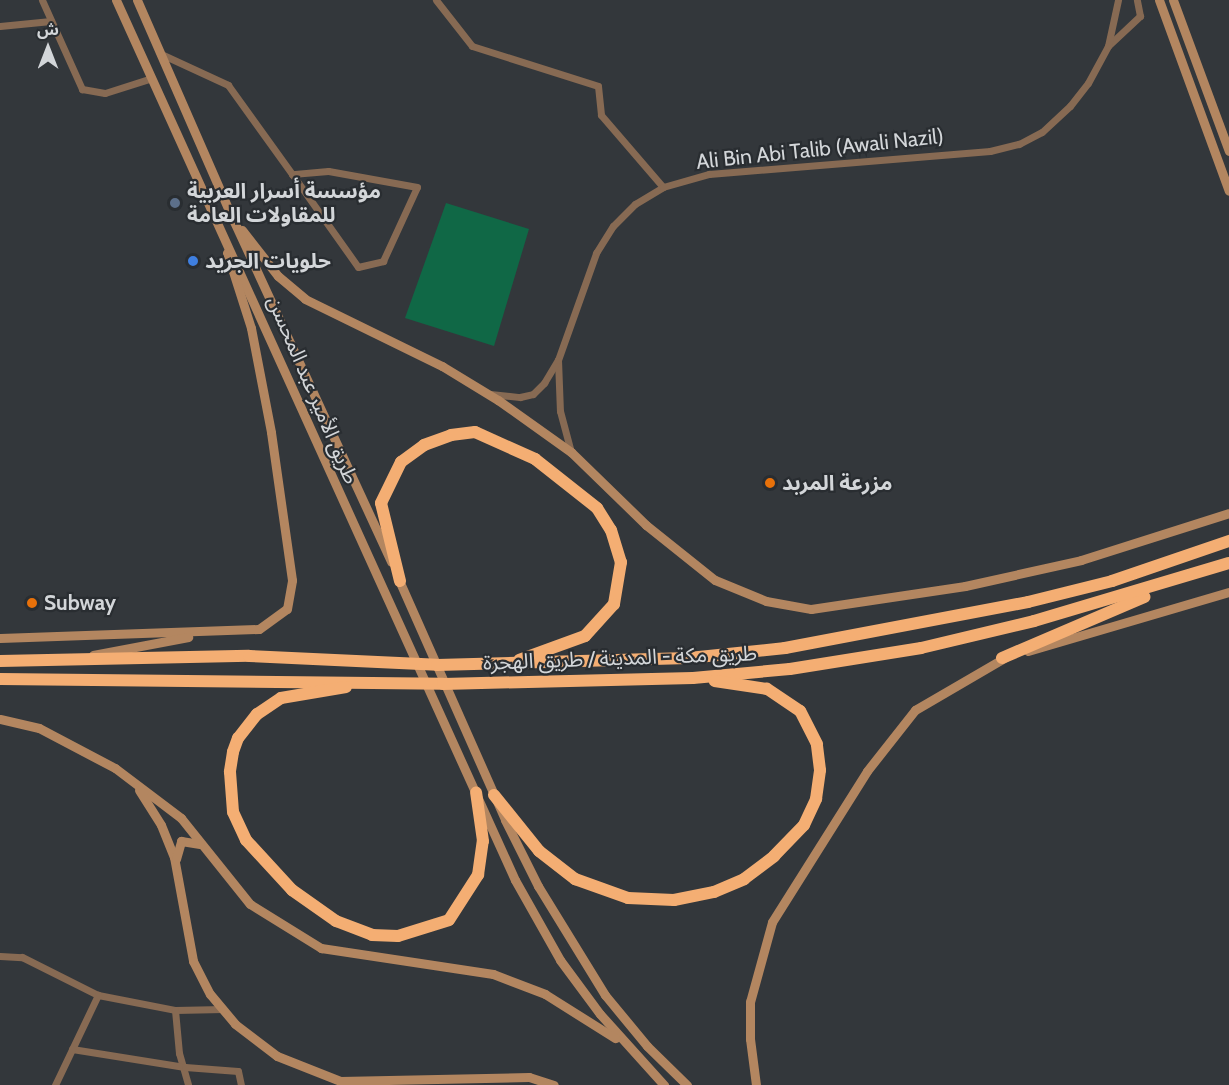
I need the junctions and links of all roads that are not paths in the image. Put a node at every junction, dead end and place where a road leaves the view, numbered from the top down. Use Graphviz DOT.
graph roads {
  1 [pos="42,0"];
  2 [pos="116,0"];
  3 [pos="137,0"];
  4 [pos="436,0"];
  5 [pos="1118,0"];
  6 [pos="1137,0"];
  7 [pos="1160,0"];
  8 [pos="1173,0"];
  9 [pos="51,21"];
  10 [pos="0,26"];
  11 [pos="1108,46"];
  12 [pos="160,54"];
  13 [pos="152,78"];
  14 [pos="1229,151"];
  15 [pos="292,174"];
  16 [pos="663,187"];
  17 [pos="1229,191"];
  18 [pos="231,215"];
  19 [pos="218,225"];
  20 [pos="558,360"];
  21 [pos="487,393"];
  22 [pos="571,452"];
  23 [pos="1229,513"];
  24 [pos="1229,542"];
  25 [pos="1229,563"];
  26 [pos="400,581"];
  27 [pos="1173,581"];
  28 [pos="1229,592"];
  29 [pos="223,631"];
  30 [pos="0,638"];
  31 [pos="1002,658"];
  32 [pos="71,659"];
  33 [pos="0,661"];
  34 [pos="502,664"];
  35 [pos="693,678"];
  36 [pos="0,679"];
  37 [pos="377,682"];
  38 [pos="0,719"];
  39 [pos="136,785"];
  40 [pos="476,792"];
  41 [pos="494,795"];
  42 [pos="200,844"];
  43 [pos="176,867"];
  44 [pos="0,956"];
  45 [pos="98,995"];
  46 [pos="175,1010"];
  47 [pos="223,1010"];
  48 [pos="72,1049"];
  49 [pos="628,1049"];
  50 [pos="185,1067"];
  51 [pos="400,1082"];
  52 [pos="414,1082"];
  53 [pos="340,1083"];
  54 [pos="55,1085"];
  55 [pos="188,1085"];
  56 [pos="241,1085"];
  57 [pos="554,1085"];
  58 [pos="664,1085"];
  59 [pos="687,1085"];
  60 [pos="756,1085"];
  1 -- 9 [label="street"];
  2 -- 13 [label="main road, طريق الأمير عبد المحسن"];
  3 -- 12 [label="main road, طريق الأمير عبد المحسن"];
  4 -- 16 [label="street"];
  5 -- 11 [label="street, Ali Bin Abi Talib (Awali Nazil)"];
  6 -- 11 [label="street, Ali Bin Abi Talib (Awali Nazil)"];
  7 -- 17 [label="main road"];
  8 -- 14 [label="main road"];
  9 -- 10 [label="street"];
  9 -- 13 [label="street"];
  11 -- 16 [label="street, Ali Bin Abi Talib (Awali Nazil)"];
  12 -- 15 [label="street"];
  12 -- 18 [label="main road, طريق الأمير عبد المحسن"];
  13 -- 19 [label="main road, طريق الأمير عبد المحسن"];
  15 -- 15 [label="street"];
  16 -- 20 [label="street, Ali Bin Abi Talib (Awali Nazil)"];
  18 -- 21 [label="main road"];
  18 -- 26 [label="main road, طريق الأمير عبد المحسن"];
  19 -- 29 [label="main road"];
  19 -- 40 [label="main road, طريق الأمير عبد المحسن"];
  20 -- 21 [label="street"];
  20 -- 22 [label="street"];
  21 -- 22 [label="main road"];
  22 -- 23 [label="main road"];
  24 -- 34 [label="highway, طريق مكة - المدينة / طريق الهجرة"];
  25 -- 27 [label="highway, طريق مكة - المدينة / طريق الهجرة"];
  26 -- 34 [label="highway"];
  26 -- 41 [label="main road, طريق الأمير عبد المحسن"];
  27 -- 31 [label="highway"];
  27 -- 35 [label="highway, طريق مكة - المدينة / طريق الهجرة"];
  28 -- 31 [label="main road"];
  29 -- 30 [label="main road"];
  29 -- 32 [label="main road"];
  31 -- 60 [label="main road"];
  32 -- 33 [label="highway"];
  32 -- 34 [label="highway, طريق مكة - المدينة / طريق الهجرة"];
  35 -- 37 [label="highway, طريق مكة - المدينة / طريق الهجرة"];
  35 -- 41 [label="highway"];
  36 -- 37 [label="highway, طريق مكة - المدينة / طريق الهجرة"];
  37 -- 40 [label="highway"];
  38 -- 39 [label="main road"];
  39 -- 42 [label="main road"];
  39 -- 43 [label="main road"];
  40 -- 49 [label="main road, طريق الأمير عبد المحسن"];
  41 -- 59 [label="main road, طريق الأمير عبد المحسن"];
  42 -- 43 [label="main road"];
  42 -- 49 [label="main road"];
  43 -- 47 [label="main road"];
  44 -- 45 [label="street"];
  45 -- 46 [label="street"];
  45 -- 48 [label="street"];
  46 -- 47 [label="street"];
  46 -- 50 [label="street"];
  47 -- 53 [label="main road"];
  48 -- 50 [label="street"];
  48 -- 54 [label="street"];
  49 -- 58 [label="main road"];
  50 -- 55 [label="street"];
  50 -- 56 [label="street"];
  51 -- 52 [label="main road"];
  51 -- 53 [label="main road"];
  52 -- 57 [label="main road"];
}
